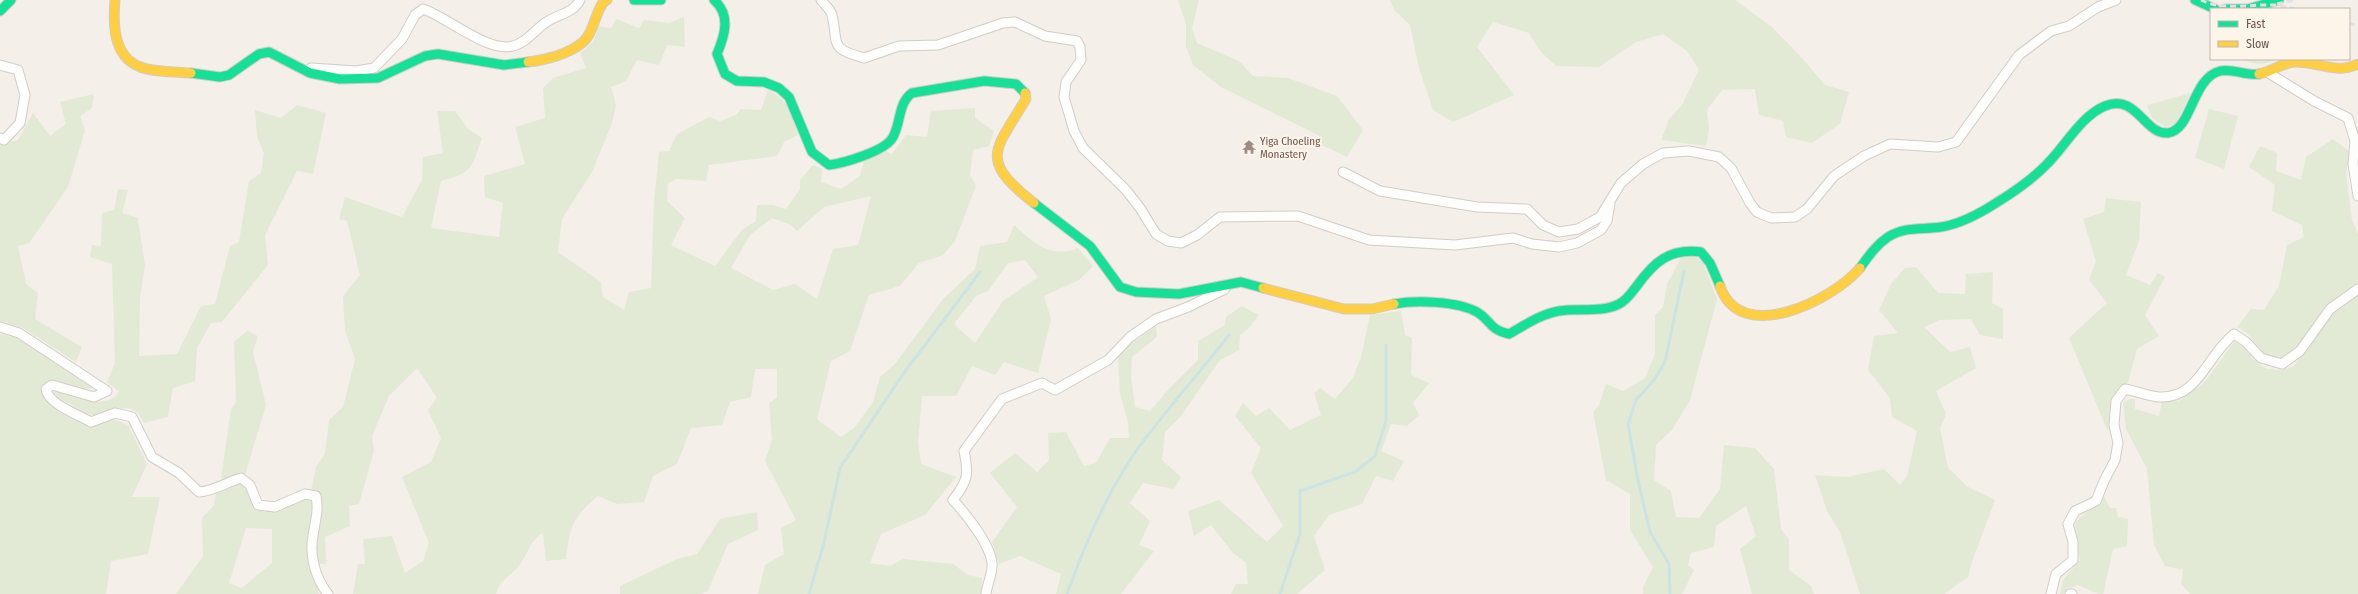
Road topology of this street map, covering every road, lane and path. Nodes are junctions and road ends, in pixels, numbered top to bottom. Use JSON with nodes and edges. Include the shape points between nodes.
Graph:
{"nodes":[{"id":1,"x":11,"y":0,"type":"edge"},
{"id":2,"x":115,"y":0,"type":"edge"},
{"id":3,"x":580,"y":0,"type":"edge"},
{"id":4,"x":607,"y":0,"type":"edge"},
{"id":5,"x":634,"y":0,"type":"edge"},
{"id":6,"x":661,"y":0,"type":"edge"},
{"id":7,"x":714,"y":0,"type":"edge"},
{"id":8,"x":821,"y":0,"type":"edge"},
{"id":9,"x":2116,"y":0,"type":"edge"},
{"id":10,"x":2195,"y":0,"type":"edge"},
{"id":11,"x":2279,"y":0,"type":"edge"},
{"id":12,"x":2213,"y":8,"type":"edge"},
{"id":13,"x":2251,"y":8,"type":"edge"},
{"id":14,"x":0,"y":11,"type":"edge"},
{"id":15,"x":2358,"y":64,"type":"edge"},
{"id":16,"x":0,"y":65,"type":"edge"},
{"id":17,"x":300,"y":68,"type":"junction"},
{"id":18,"x":2267,"y":72,"type":"junction"},
{"id":19,"x":0,"y":138,"type":"edge"},
{"id":20,"x":1343,"y":172,"type":"dead end"},
{"id":21,"x":2358,"y":196,"type":"edge"},
{"id":22,"x":1610,"y":203,"type":"junction"},
{"id":23,"x":1241,"y":282,"type":"junction"},
{"id":24,"x":2358,"y":289,"type":"edge"},
{"id":25,"x":0,"y":327,"type":"edge"},
{"id":26,"x":328,"y":594,"type":"edge"},
{"id":27,"x":986,"y":594,"type":"edge"},
{"id":28,"x":2051,"y":594,"type":"edge"}],
"edges":[{"from":1,"to":14,"type":"main road"},
{"from":2,"to":17,"type":"main road","via":[[113,19],[116,42],[123,56],[138,67],[220,77],[229,75],[259,54],[270,52]]},
{"from":3,"to":17,"type":"street","via":[[576,8],[546,22],[512,47],[494,45],[423,9],[415,16],[402,39],[374,68],[356,71]]},
{"from":4,"to":17,"type":"main road","via":[[599,9],[593,30],[584,42],[542,60],[504,65],[438,54],[425,56],[378,78],[340,79],[310,73]]},
{"from":5,"to":6,"type":"main road"},
{"from":7,"to":23,"type":"main road","via":[[724,11],[724,36],[717,54],[725,74],[737,81],[764,82],[779,88],[789,97],[812,152],[829,165],[884,147],[893,138],[905,98],[912,93],[984,81],[1016,84],[1026,99],[997,147],[996,158],[999,168],[1029,199],[1090,246],[1120,286],[1136,292],[1179,294]]},
{"from":8,"to":22,"type":"street","via":[[832,14],[834,40],[838,47],[864,58],[899,46],[938,45],[1003,23],[1015,22],[1046,36],[1077,41],[1081,60],[1066,82],[1064,97],[1074,131],[1083,148],[1126,190],[1156,234],[1168,242],[1181,243],[1197,235],[1220,217],[1298,216],[1369,240],[1455,244],[1513,238],[1532,244],[1559,246],[1577,243],[1601,230],[1608,221]]},
{"from":9,"to":22,"type":"street","via":[[2098,7],[2069,26],[2051,31],[2020,55],[1956,142],[1938,147],[1890,144],[1864,156],[1834,176],[1807,209],[1795,217],[1771,218],[1758,212],[1750,203],[1731,168],[1719,157],[1689,151],[1663,153],[1643,164],[1621,183]]},
{"from":10,"to":12,"type":"main road"},
{"from":11,"to":13,"type":"main road"},
{"from":15,"to":18,"type":"main road","via":[[2348,69],[2336,70],[2292,62]]},
{"from":16,"to":19,"type":"street","via":[[18,70],[25,95],[20,123],[4,140]]},
{"from":18,"to":21,"type":"street","via":[[2314,101],[2348,118],[2355,141],[2353,164]]},
{"from":18,"to":23,"type":"main road","via":[[2258,75],[2230,70],[2218,71],[2207,78],[2194,96],[2181,126],[2167,133],[2161,131],[2138,110],[2119,103],[2106,105],[2090,116],[2043,169],[1997,202],[1953,225],[1939,228],[1904,228],[1892,234],[1837,290],[1810,303],[1777,314],[1752,316],[1734,309],[1724,299],[1712,265],[1701,252],[1684,249],[1665,256],[1618,305],[1559,311],[1544,315],[1509,334],[1497,331],[1477,312],[1452,304],[1405,302],[1372,309],[1344,309]]},
{"from":20,"to":22,"type":"street","via":[[1380,191],[1477,207],[1527,209],[1543,225],[1559,232],[1578,229],[1600,217]]},
{"from":23,"to":27,"type":"street","via":[[1156,319],[1130,336],[1108,360],[1055,390],[1042,383],[1002,399],[964,451],[968,469],[965,485],[954,500],[988,546],[992,564]]},
{"from":24,"to":28,"type":"street","via":[[2330,309],[2300,351],[2282,364],[2261,358],[2234,334],[2221,345],[2198,379],[2184,393],[2159,397],[2125,389],[2116,401],[2114,425],[2118,443],[2115,460],[2096,501],[2075,511],[2068,524],[2073,542],[2073,560],[2056,574]]},
{"from":25,"to":26,"type":"street","via":[[19,332],[107,391],[94,397],[52,385],[46,389],[47,396],[53,402],[91,422],[115,413],[132,417],[152,457],[179,473],[199,492],[210,492],[227,482],[241,478],[250,485],[258,504],[275,506],[306,494],[316,496],[319,510],[312,537],[312,560],[322,587]]}]}
